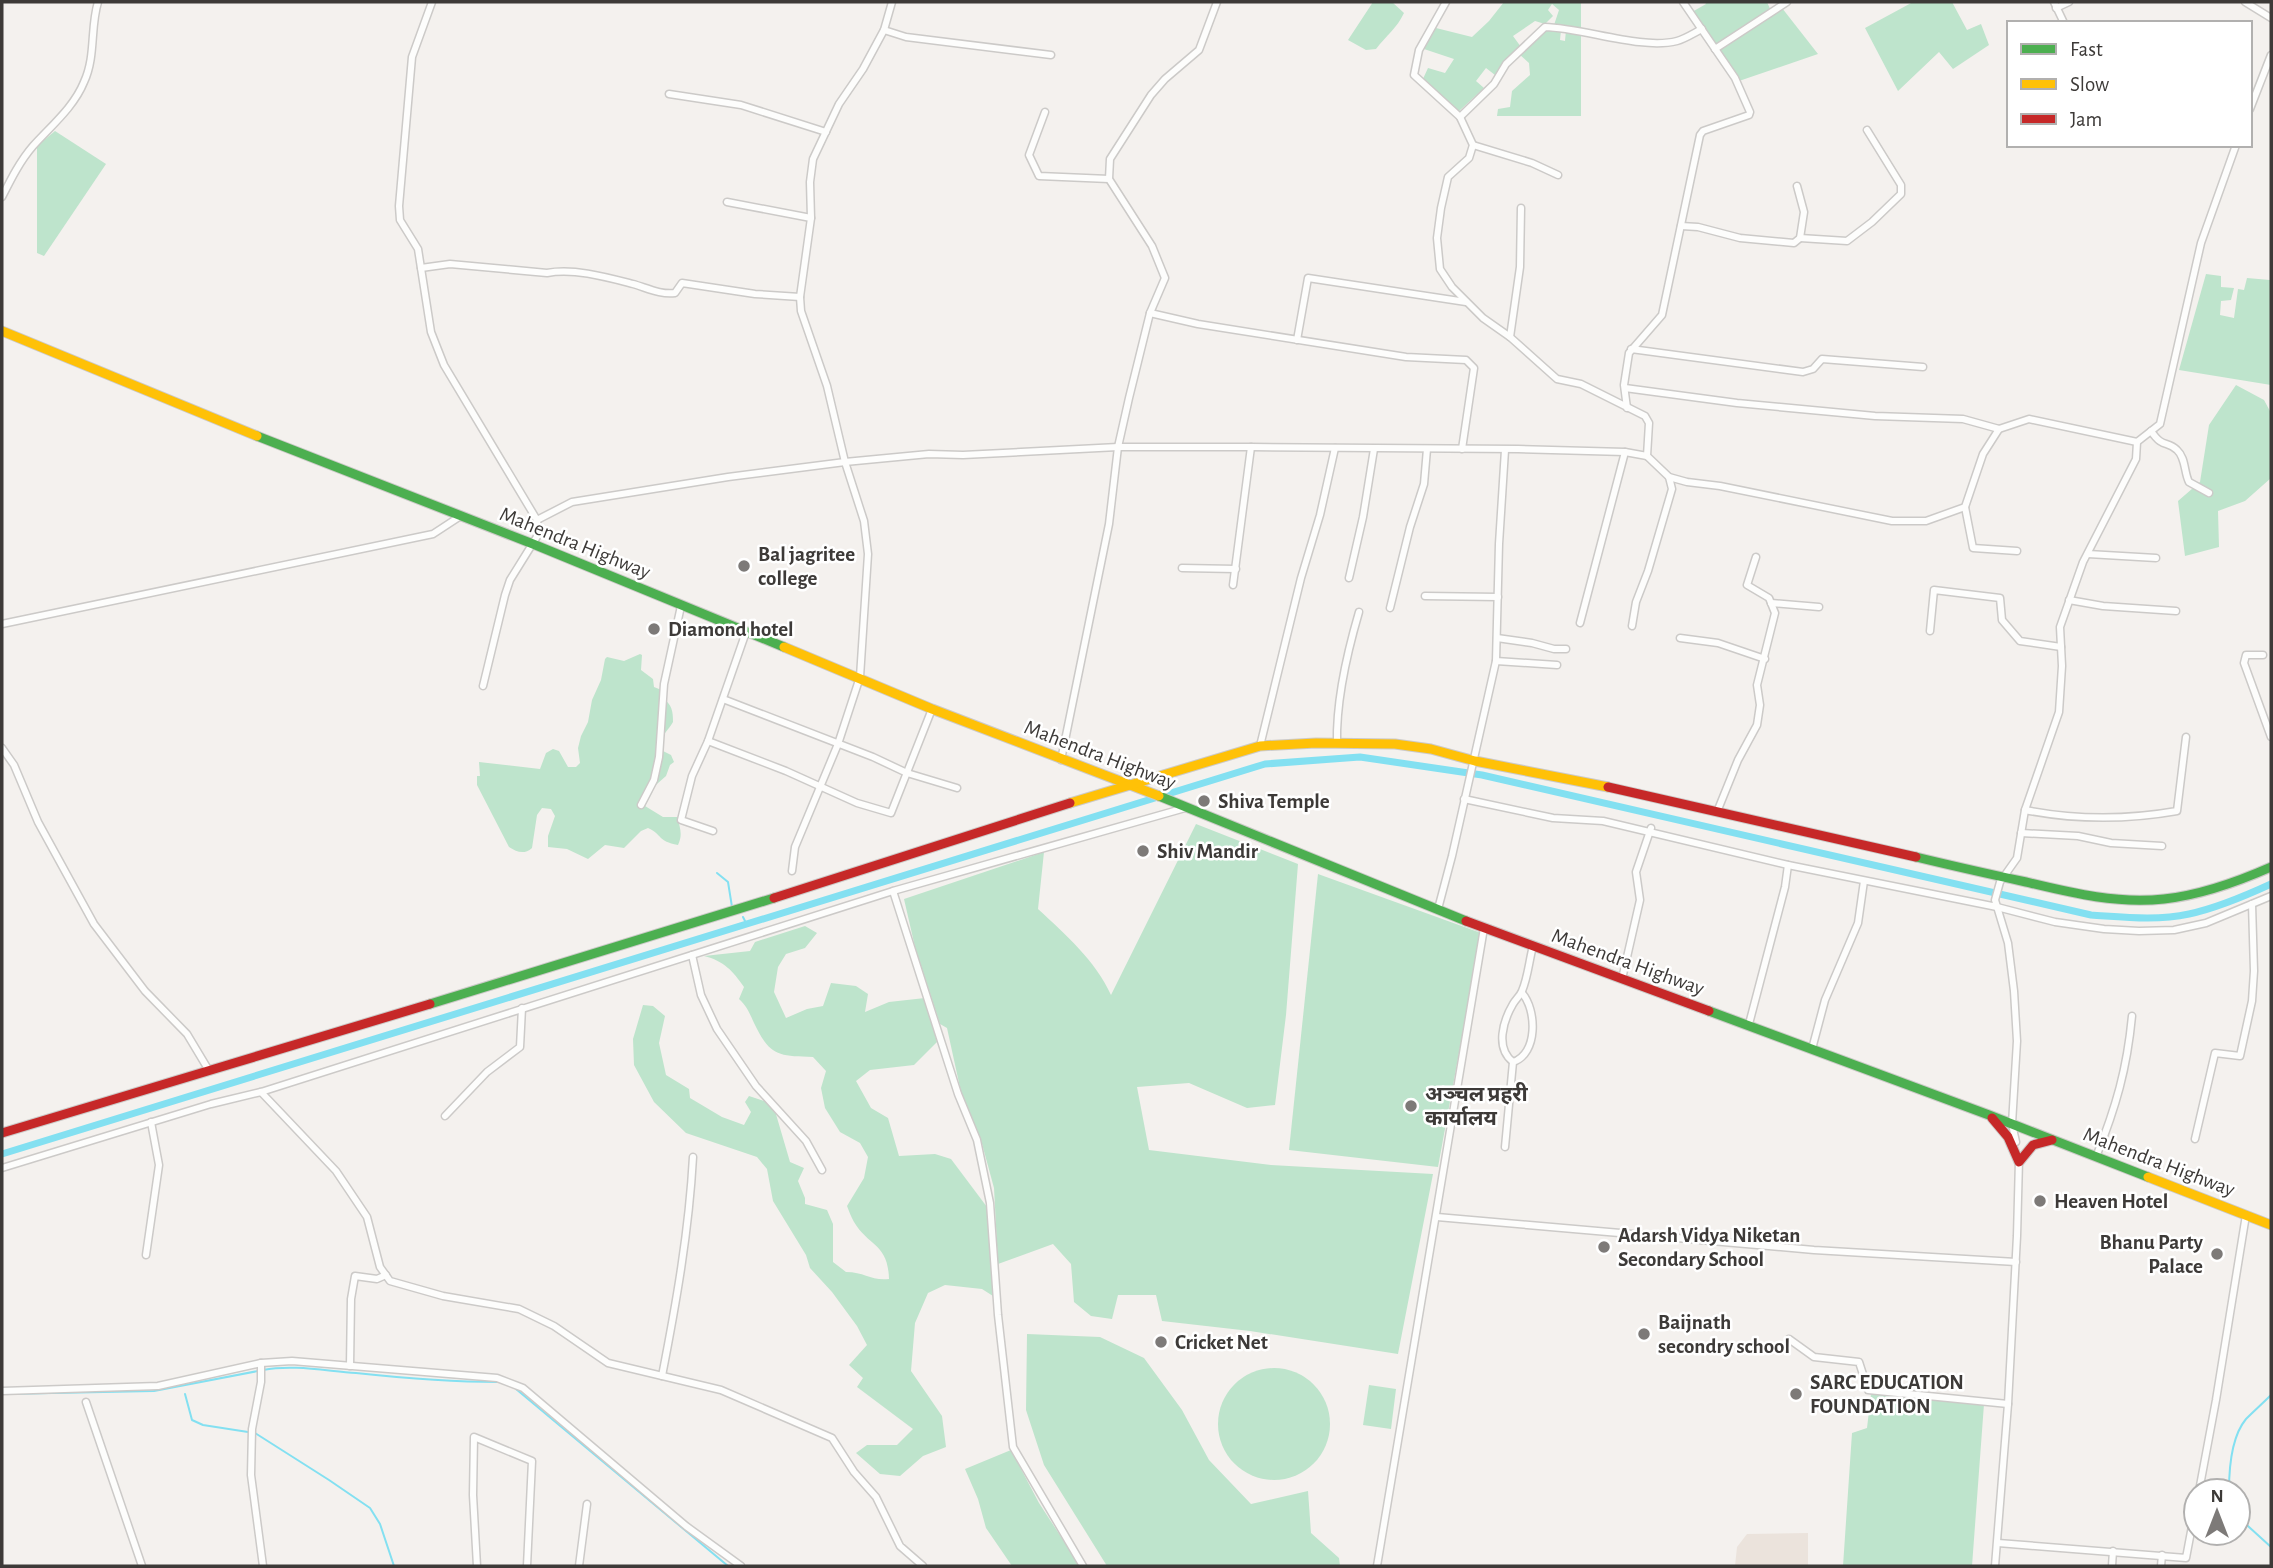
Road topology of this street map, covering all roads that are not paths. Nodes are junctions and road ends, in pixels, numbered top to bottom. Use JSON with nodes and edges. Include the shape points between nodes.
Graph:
{"nodes":[{"id":1,"x":98,"y":2,"type":"edge"},
{"id":2,"x":432,"y":2,"type":"edge"},
{"id":3,"x":892,"y":2,"type":"edge"},
{"id":4,"x":1217,"y":2,"type":"edge"},
{"id":5,"x":1446,"y":2,"type":"edge"},
{"id":6,"x":1683,"y":2,"type":"edge"},
{"id":7,"x":1787,"y":2,"type":"edge"},
{"id":8,"x":2069,"y":2,"type":"edge"},
{"id":9,"x":2245,"y":2,"type":"edge"},
{"id":10,"x":2055,"y":5,"type":"edge"},
{"id":11,"x":2271,"y":18,"type":"edge"},
{"id":12,"x":2063,"y":21,"type":"edge"},
{"id":13,"x":1702,"y":29,"type":"junction"},
{"id":14,"x":884,"y":30,"type":"junction"},
{"id":15,"x":1715,"y":48,"type":"junction"},
{"id":16,"x":1051,"y":55,"type":"dead end"},
{"id":17,"x":2271,"y":55,"type":"edge"},
{"id":18,"x":668,"y":94,"type":"dead end"},
{"id":19,"x":2252,"y":103,"type":"edge"},
{"id":20,"x":1045,"y":111,"type":"dead end"},
{"id":21,"x":1460,"y":117,"type":"junction"},
{"id":22,"x":1867,"y":130,"type":"dead end"},
{"id":23,"x":826,"y":132,"type":"junction"},
{"id":24,"x":1474,"y":145,"type":"junction"},
{"id":25,"x":2235,"y":147,"type":"edge"},
{"id":26,"x":1558,"y":175,"type":"dead end"},
{"id":27,"x":1109,"y":179,"type":"junction"},
{"id":28,"x":1797,"y":186,"type":"dead end"},
{"id":29,"x":2,"y":197,"type":"edge"},
{"id":30,"x":727,"y":202,"type":"dead end"},
{"id":31,"x":1521,"y":208,"type":"dead end"},
{"id":32,"x":811,"y":218,"type":"junction"},
{"id":33,"x":1681,"y":226,"type":"junction"},
{"id":34,"x":1800,"y":238,"type":"junction"},
{"id":35,"x":421,"y":268,"type":"junction"},
{"id":36,"x":800,"y":297,"type":"junction"},
{"id":37,"x":1468,"y":302,"type":"junction"},
{"id":38,"x":1150,"y":313,"type":"junction"},
{"id":39,"x":2,"y":331,"type":"edge"},
{"id":40,"x":1510,"y":337,"type":"junction"},
{"id":41,"x":1297,"y":340,"type":"junction"},
{"id":42,"x":1631,"y":349,"type":"junction"},
{"id":43,"x":1923,"y":368,"type":"dead end"},
{"id":44,"x":1625,"y":388,"type":"junction"},
{"id":45,"x":1627,"y":408,"type":"junction"},
{"id":46,"x":1999,"y":429,"type":"junction"},
{"id":47,"x":2151,"y":431,"type":"junction"},
{"id":48,"x":2137,"y":442,"type":"junction"},
{"id":49,"x":1118,"y":447,"type":"junction"},
{"id":50,"x":1251,"y":447,"type":"junction"},
{"id":51,"x":1335,"y":448,"type":"junction"},
{"id":52,"x":1374,"y":449,"type":"junction"},
{"id":53,"x":1427,"y":449,"type":"junction"},
{"id":54,"x":1462,"y":449,"type":"junction"},
{"id":55,"x":1505,"y":450,"type":"junction"},
{"id":56,"x":1625,"y":452,"type":"junction"},
{"id":57,"x":1647,"y":456,"type":"junction"},
{"id":58,"x":845,"y":462,"type":"junction"},
{"id":59,"x":1669,"y":477,"type":"junction"},
{"id":60,"x":2209,"y":494,"type":"dead end"},
{"id":61,"x":1965,"y":507,"type":"junction"},
{"id":62,"x":460,"y":516,"type":"junction"},
{"id":63,"x":537,"y":520,"type":"junction"},
{"id":64,"x":533,"y":544,"type":"junction"},
{"id":65,"x":2017,"y":551,"type":"dead end"},
{"id":66,"x":2088,"y":554,"type":"junction"},
{"id":67,"x":1756,"y":557,"type":"dead end"},
{"id":68,"x":2156,"y":558,"type":"dead end"},
{"id":69,"x":1182,"y":568,"type":"dead end"},
{"id":70,"x":1236,"y":569,"type":"junction"},
{"id":71,"x":1349,"y":578,"type":"dead end"},
{"id":72,"x":1233,"y":585,"type":"dead end"},
{"id":73,"x":1424,"y":596,"type":"dead end"},
{"id":74,"x":1498,"y":597,"type":"junction"},
{"id":75,"x":2069,"y":600,"type":"junction"},
{"id":76,"x":1771,"y":603,"type":"junction"},
{"id":77,"x":681,"y":606,"type":"junction"},
{"id":78,"x":1819,"y":607,"type":"dead end"},
{"id":79,"x":1390,"y":608,"type":"dead end"},
{"id":80,"x":2176,"y":611,"type":"dead end"},
{"id":81,"x":1360,"y":612,"type":"dead end"},
{"id":82,"x":1580,"y":623,"type":"dead end"},
{"id":83,"x":2,"y":624,"type":"edge"},
{"id":84,"x":1632,"y":626,"type":"dead end"},
{"id":85,"x":1930,"y":631,"type":"dead end"},
{"id":86,"x":746,"y":632,"type":"junction"},
{"id":87,"x":1497,"y":638,"type":"junction"},
{"id":88,"x":1680,"y":638,"type":"dead end"},
{"id":89,"x":2061,"y":647,"type":"junction"},
{"id":90,"x":1566,"y":649,"type":"dead end"},
{"id":91,"x":2263,"y":655,"type":"dead end"},
{"id":92,"x":1765,"y":659,"type":"junction"},
{"id":93,"x":1496,"y":661,"type":"junction"},
{"id":94,"x":1557,"y":665,"type":"dead end"},
{"id":95,"x":860,"y":677,"type":"junction"},
{"id":96,"x":482,"y":686,"type":"dead end"},
{"id":97,"x":723,"y":699,"type":"junction"},
{"id":98,"x":932,"y":709,"type":"junction"},
{"id":99,"x":2186,"y":737,"type":"dead end"},
{"id":100,"x":2271,"y":737,"type":"edge"},
{"id":101,"x":708,"y":741,"type":"junction"},
{"id":102,"x":1337,"y":743,"type":"junction"},
{"id":103,"x":838,"y":744,"type":"junction"},
{"id":104,"x":1260,"y":746,"type":"junction"},
{"id":105,"x":2,"y":748,"type":"edge"},
{"id":106,"x":1061,"y":760,"type":"junction"},
{"id":107,"x":1474,"y":764,"type":"junction"},
{"id":108,"x":907,"y":773,"type":"junction"},
{"id":109,"x":1130,"y":783,"type":"junction"},
{"id":110,"x":821,"y":786,"type":"junction"},
{"id":111,"x":957,"y":788,"type":"dead end"},
{"id":112,"x":1464,"y":799,"type":"junction"},
{"id":113,"x":641,"y":805,"type":"dead end"},
{"id":114,"x":1184,"y":806,"type":"junction"},
{"id":115,"x":2025,"y":810,"type":"junction"},
{"id":116,"x":1717,"y":811,"type":"junction"},
{"id":117,"x":1650,"y":830,"type":"junction"},
{"id":118,"x":713,"y":831,"type":"dead end"},
{"id":119,"x":2021,"y":833,"type":"junction"},
{"id":120,"x":2162,"y":846,"type":"dead end"},
{"id":121,"x":1788,"y":865,"type":"junction"},
{"id":122,"x":2271,"y":867,"type":"edge"},
{"id":123,"x":792,"y":871,"type":"dead end"},
{"id":124,"x":2005,"y":877,"type":"junction"},
{"id":125,"x":1864,"y":881,"type":"junction"},
{"id":126,"x":893,"y":891,"type":"junction"},
{"id":127,"x":2271,"y":896,"type":"edge"},
{"id":128,"x":1996,"y":904,"type":"junction"},
{"id":129,"x":2252,"y":904,"type":"junction"},
{"id":130,"x":1438,"y":909,"type":"junction"},
{"id":131,"x":1485,"y":928,"type":"junction"},
{"id":132,"x":1533,"y":946,"type":"junction"},
{"id":133,"x":692,"y":955,"type":"junction"},
{"id":134,"x":1622,"y":979,"type":"junction"},
{"id":135,"x":1522,"y":993,"type":"junction"},
{"id":136,"x":522,"y":1008,"type":"junction"},
{"id":137,"x":2132,"y":1016,"type":"dead end"},
{"id":138,"x":1749,"y":1024,"type":"junction"},
{"id":139,"x":1811,"y":1050,"type":"junction"},
{"id":140,"x":1513,"y":1062,"type":"junction"},
{"id":141,"x":208,"y":1069,"type":"junction"},
{"id":142,"x":261,"y":1092,"type":"junction"},
{"id":143,"x":1989,"y":1115,"type":"junction"},
{"id":144,"x":445,"y":1116,"type":"dead end"},
{"id":145,"x":151,"y":1122,"type":"junction"},
{"id":146,"x":2012,"y":1124,"type":"junction"},
{"id":147,"x":2,"y":1133,"type":"edge"},
{"id":148,"x":2195,"y":1139,"type":"dead end"},
{"id":149,"x":2056,"y":1140,"type":"junction"},
{"id":150,"x":1505,"y":1147,"type":"dead end"},
{"id":151,"x":693,"y":1157,"type":"dead end"},
{"id":152,"x":2096,"y":1157,"type":"junction"},
{"id":153,"x":2019,"y":1162,"type":"junction"},
{"id":154,"x":2,"y":1168,"type":"edge"},
{"id":155,"x":822,"y":1170,"type":"dead end"},
{"id":156,"x":2245,"y":1215,"type":"junction"},
{"id":157,"x":1437,"y":1217,"type":"junction"},
{"id":158,"x":2271,"y":1225,"type":"edge"},
{"id":159,"x":146,"y":1255,"type":"dead end"},
{"id":160,"x":2016,"y":1262,"type":"junction"},
{"id":161,"x":386,"y":1275,"type":"junction"},
{"id":162,"x":1789,"y":1339,"type":"dead end"},
{"id":163,"x":261,"y":1363,"type":"junction"},
{"id":164,"x":350,"y":1366,"type":"junction"},
{"id":165,"x":662,"y":1376,"type":"junction"},
{"id":166,"x":2,"y":1391,"type":"edge"},
{"id":167,"x":86,"y":1402,"type":"dead end"},
{"id":168,"x":2008,"y":1404,"type":"junction"},
{"id":169,"x":2202,"y":1477,"type":"edge"},
{"id":170,"x":587,"y":1504,"type":"dead end"},
{"id":171,"x":1998,"y":1543,"type":"junction"},
{"id":172,"x":2188,"y":1547,"type":"edge"},
{"id":173,"x":2113,"y":1550,"type":"junction"},
{"id":174,"x":2162,"y":1556,"type":"junction"},
{"id":175,"x":2186,"y":1558,"type":"junction"},
{"id":176,"x":142,"y":1566,"type":"edge"},
{"id":177,"x":263,"y":1566,"type":"edge"},
{"id":178,"x":477,"y":1566,"type":"edge"},
{"id":179,"x":527,"y":1566,"type":"edge"},
{"id":180,"x":579,"y":1566,"type":"edge"},
{"id":181,"x":741,"y":1566,"type":"edge"},
{"id":182,"x":923,"y":1566,"type":"edge"},
{"id":183,"x":1083,"y":1566,"type":"edge"},
{"id":184,"x":1377,"y":1566,"type":"edge"},
{"id":185,"x":1996,"y":1566,"type":"edge"},
{"id":186,"x":2112,"y":1566,"type":"edge"},
{"id":187,"x":2161,"y":1566,"type":"edge"},
{"id":188,"x":2186,"y":1566,"type":"edge"}],
"edges":[{"from":1,"to":29,"type":"street","via":[[91,65],[83,85],[31,148]]},
{"from":2,"to":35,"type":"street","via":[[412,57],[399,206],[400,220],[418,249]]},
{"from":3,"to":14,"type":"street"},
{"from":4,"to":27,"type":"street","via":[[1199,50],[1151,95],[1110,159]]},
{"from":5,"to":21,"type":"street","via":[[1419,50],[1414,75]]},
{"from":6,"to":13,"type":"street"},
{"from":7,"to":15,"type":"street"},
{"from":8,"to":10,"type":"street"},
{"from":9,"to":11,"type":"street"},
{"from":10,"to":12,"type":"street"},
{"from":13,"to":15,"type":"street"},
{"from":13,"to":21,"type":"street","via":[[1665,43],[1545,27]]},
{"from":14,"to":16,"type":"street","via":[[906,37]]},
{"from":14,"to":23,"type":"street"},
{"from":15,"to":33,"type":"street","via":[[1750,112],[1700,135]]},
{"from":17,"to":19,"type":"street"},
{"from":18,"to":23,"type":"street","via":[[741,106]]},
{"from":20,"to":27,"type":"street","via":[[1029,155],[1039,176]]},
{"from":21,"to":24,"type":"street"},
{"from":22,"to":34,"type":"street","via":[[1901,185],[1901,194],[1847,241]]},
{"from":23,"to":32,"type":"street","via":[[813,159]]},
{"from":24,"to":26,"type":"street"},
{"from":24,"to":37,"type":"street","via":[[1469,158],[1448,177],[1437,238],[1440,269]]},
{"from":25,"to":47,"type":"street","via":[[2201,243],[2160,424]]},
{"from":27,"to":38,"type":"street","via":[[1152,246],[1165,278]]},
{"from":28,"to":34,"type":"street","via":[[1804,212]]},
{"from":30,"to":32,"type":"street"},
{"from":31,"to":40,"type":"street","via":[[1520,267]]},
{"from":32,"to":36,"type":"street"},
{"from":33,"to":34,"type":"street","via":[[1740,238],[1794,243]]},
{"from":33,"to":42,"type":"street","via":[[1662,315]]},
{"from":35,"to":36,"type":"street","via":[[450,264],[563,270],[667,295],[676,293],[682,283]]},
{"from":35,"to":63,"type":"street","via":[[431,332],[444,365]]},
{"from":36,"to":58,"type":"street"},
{"from":37,"to":40,"type":"street"},
{"from":37,"to":41,"type":"street","via":[[1308,278]]},
{"from":38,"to":41,"type":"street"},
{"from":38,"to":49,"type":"street"},
{"from":39,"to":62,"type":"main road","name":"Mahendra Highway"},
{"from":40,"to":45,"type":"street","via":[[1557,379],[1581,384]]},
{"from":41,"to":54,"type":"street","via":[[1406,357],[1466,360],[1474,368]]},
{"from":42,"to":43,"type":"street","via":[[1803,372],[1822,359]]},
{"from":42,"to":44,"type":"street"},
{"from":44,"to":45,"type":"street"},
{"from":44,"to":46,"type":"street","via":[[1875,416],[1963,419]]},
{"from":45,"to":57,"type":"street","via":[[1648,419]]},
{"from":46,"to":48,"type":"street","via":[[2029,419]]},
{"from":46,"to":61,"type":"street","via":[[1983,453]]},
{"from":47,"to":48,"type":"street"},
{"from":47,"to":60,"type":"street","via":[[2159,443],[2177,449],[2189,482]]},
{"from":48,"to":66,"type":"street","via":[[2136,459]]},
{"from":49,"to":50,"type":"street"},
{"from":49,"to":58,"type":"street"},
{"from":49,"to":106,"type":"street","via":[[1110,524]]},
{"from":50,"to":51,"type":"street"},
{"from":50,"to":70,"type":"street"},
{"from":51,"to":52,"type":"street"},
{"from":51,"to":104,"type":"street"},
{"from":52,"to":53,"type":"street"},
{"from":52,"to":71,"type":"street"},
{"from":53,"to":54,"type":"street"},
{"from":53,"to":79,"type":"street","via":[[1424,484]]},
{"from":54,"to":55,"type":"street"},
{"from":55,"to":56,"type":"street"},
{"from":55,"to":74,"type":"street"},
{"from":56,"to":57,"type":"street"},
{"from":56,"to":82,"type":"street"},
{"from":57,"to":59,"type":"street"},
{"from":58,"to":63,"type":"street","via":[[572,502]]},
{"from":58,"to":95,"type":"street","via":[[864,521],[868,554]]},
{"from":59,"to":61,"type":"street","via":[[1892,521],[1926,521]]},
{"from":59,"to":84,"type":"street","via":[[1672,489]]},
{"from":61,"to":65,"type":"street","via":[[1973,548]]},
{"from":62,"to":64,"type":"main road","name":"Mahendra Highway"},
{"from":62,"to":83,"type":"street","via":[[433,534]]},
{"from":63,"to":64,"type":"street"},
{"from":64,"to":77,"type":"main road","name":"Mahendra Highway"},
{"from":64,"to":96,"type":"street","via":[[510,580]]},
{"from":66,"to":68,"type":"street"},
{"from":66,"to":75,"type":"street"},
{"from":67,"to":76,"type":"street","via":[[1747,585]]},
{"from":69,"to":70,"type":"street"},
{"from":70,"to":72,"type":"street"},
{"from":73,"to":74,"type":"street"},
{"from":74,"to":87,"type":"street"},
{"from":75,"to":80,"type":"street"},
{"from":75,"to":89,"type":"street","via":[[2060,627]]},
{"from":76,"to":78,"type":"street"},
{"from":76,"to":92,"type":"street","via":[[1774,613]]},
{"from":77,"to":86,"type":"main road","name":"Mahendra Highway"},
{"from":77,"to":113,"type":"street","via":[[664,684],[659,757]]},
{"from":81,"to":102,"type":"street","via":[[1351,639]]},
{"from":85,"to":89,"type":"street","via":[[1934,590],[1973,594],[2000,598],[2002,620],[2020,641]]},
{"from":86,"to":95,"type":"main road","name":"Mahendra Highway"},
{"from":86,"to":97,"type":"street"},
{"from":87,"to":90,"type":"street"},
{"from":87,"to":93,"type":"street"},
{"from":88,"to":92,"type":"street","via":[[1718,643]]},
{"from":89,"to":115,"type":"street","via":[[2059,712]]},
{"from":91,"to":100,"type":"street","via":[[2246,655],[2244,663]]},
{"from":92,"to":116,"type":"street","via":[[1757,685],[1757,725]]},
{"from":93,"to":94,"type":"street"},
{"from":93,"to":107,"type":"street"},
{"from":95,"to":98,"type":"main road","name":"Mahendra Highway"},
{"from":95,"to":103,"type":"street"},
{"from":97,"to":101,"type":"street"},
{"from":97,"to":103,"type":"street"},
{"from":98,"to":106,"type":"main road","name":"Mahendra Highway"},
{"from":98,"to":108,"type":"street"},
{"from":99,"to":115,"type":"street","via":[[2177,811],[2108,819]]},
{"from":101,"to":110,"type":"street"},
{"from":101,"to":118,"type":"street","via":[[692,776],[681,820]]},
{"from":102,"to":104,"type":"main road"},
{"from":102,"to":107,"type":"main road","via":[[1431,749]]},
{"from":103,"to":108,"type":"street"},
{"from":103,"to":110,"type":"street"},
{"from":104,"to":109,"type":"main road"},
{"from":105,"to":141,"type":"street","via":[[94,924],[145,991],[187,1034]]},
{"from":106,"to":109,"type":"main road","name":"Mahendra Highway"},
{"from":107,"to":112,"type":"street"},
{"from":107,"to":116,"type":"main road","via":[[1567,778]]},
{"from":108,"to":110,"type":"street","via":[[891,813]]},
{"from":108,"to":111,"type":"street"},
{"from":109,"to":114,"type":"main road","name":"Mahendra Highway"},
{"from":109,"to":141,"type":"main road","via":[[753,905]]},
{"from":110,"to":123,"type":"street","via":[[795,847]]},
{"from":112,"to":117,"type":"street","via":[[1553,818]]},
{"from":112,"to":130,"type":"street"},
{"from":114,"to":126,"type":"street"},
{"from":114,"to":130,"type":"main road","name":"Mahendra Highway"},
{"from":115,"to":119,"type":"street"},
{"from":116,"to":124,"type":"main road"},
{"from":117,"to":121,"type":"street"},
{"from":117,"to":134,"type":"street","via":[[1636,872],[1640,900]]},
{"from":119,"to":120,"type":"street"},
{"from":119,"to":124,"type":"street","via":[[2017,858]]},
{"from":121,"to":125,"type":"street"},
{"from":121,"to":138,"type":"street"},
{"from":122,"to":124,"type":"main road","via":[[2181,897],[2146,900],[2091,897]]},
{"from":124,"to":128,"type":"street"},
{"from":125,"to":128,"type":"street"},
{"from":125,"to":139,"type":"street","via":[[1858,923],[1825,1000]]},
{"from":126,"to":133,"type":"street"},
{"from":126,"to":183,"type":"street","via":[[977,1140],[990,1203],[1013,1447]]},
{"from":127,"to":129,"type":"street"},
{"from":128,"to":129,"type":"street","via":[[2055,922],[2139,931],[2206,923]]},
{"from":128,"to":146,"type":"street","via":[[2008,943],[2014,990],[2017,1041]]},
{"from":129,"to":148,"type":"street","via":[[2255,971],[2240,1056],[2215,1052]]},
{"from":130,"to":131,"type":"main road","name":"Mahendra Highway"},
{"from":131,"to":132,"type":"main road","name":"Mahendra Highway"},
{"from":131,"to":157,"type":"street"},
{"from":132,"to":134,"type":"main road","name":"Mahendra Highway"},
{"from":132,"to":135,"type":"street"},
{"from":133,"to":136,"type":"street"},
{"from":133,"to":155,"type":"street","via":[[701,995],[716,1029],[756,1086],[806,1141]]},
{"from":134,"to":138,"type":"main road","name":"Mahendra Highway"},
{"from":135,"to":140,"type":"street","via":[[1504,1021],[1502,1037]]},
{"from":135,"to":140,"type":"street","via":[[1528,1000],[1533,1027],[1522,1057]]},
{"from":136,"to":142,"type":"street"},
{"from":136,"to":144,"type":"street","via":[[520,1046],[487,1072]]},
{"from":137,"to":152,"type":"street","via":[[2116,1106]]},
{"from":138,"to":139,"type":"main road","name":"Mahendra Highway"},
{"from":139,"to":143,"type":"main road","name":"Mahendra Highway"},
{"from":140,"to":150,"type":"street"},
{"from":141,"to":147,"type":"main road"},
{"from":142,"to":145,"type":"street"},
{"from":142,"to":161,"type":"street","via":[[335,1171],[367,1217]]},
{"from":143,"to":146,"type":"main road","name":"Mahendra Highway"},
{"from":143,"to":153,"type":"main road","via":[[2008,1137]]},
{"from":145,"to":154,"type":"street"},
{"from":145,"to":159,"type":"street","via":[[159,1166]]},
{"from":146,"to":149,"type":"main road","name":"Mahendra Highway"},
{"from":146,"to":153,"type":"street"},
{"from":149,"to":152,"type":"main road","name":"Mahendra Highway"},
{"from":149,"to":153,"type":"main road","via":[[2033,1145]]},
{"from":151,"to":165,"type":"street","via":[[678,1296]]},
{"from":152,"to":156,"type":"main road","name":"Mahendra Highway"},
{"from":153,"to":160,"type":"street"},
{"from":156,"to":158,"type":"main road","name":"Mahendra Highway"},
{"from":156,"to":169,"type":"street"},
{"from":157,"to":160,"type":"street","via":[[1814,1250]]},
{"from":157,"to":184,"type":"street"},
{"from":160,"to":168,"type":"street"},
{"from":161,"to":164,"type":"street","via":[[377,1279],[355,1276]]},
{"from":161,"to":165,"type":"street","via":[[390,1281],[443,1296],[519,1309],[554,1326],[608,1363]]},
{"from":162,"to":168,"type":"street","via":[[1814,1357],[1859,1362],[1868,1390]]},
{"from":163,"to":164,"type":"street"},
{"from":163,"to":166,"type":"street","via":[[158,1387]]},
{"from":163,"to":177,"type":"street","via":[[251,1475]]},
{"from":164,"to":181,"type":"street","via":[[497,1378],[523,1388],[686,1526]]},
{"from":165,"to":182,"type":"street","via":[[721,1390],[832,1438],[876,1497],[900,1546]]},
{"from":167,"to":176,"type":"street"},
{"from":168,"to":171,"type":"street"},
{"from":170,"to":180,"type":"street"},
{"from":171,"to":173,"type":"street"},
{"from":171,"to":185,"type":"street"},
{"from":172,"to":175,"type":"street"},
{"from":173,"to":174,"type":"street"},
{"from":173,"to":186,"type":"street"},
{"from":174,"to":175,"type":"street"},
{"from":174,"to":187,"type":"street"},
{"from":175,"to":188,"type":"street"},
{"from":178,"to":179,"type":"street","via":[[474,1437],[532,1461]]}]}
